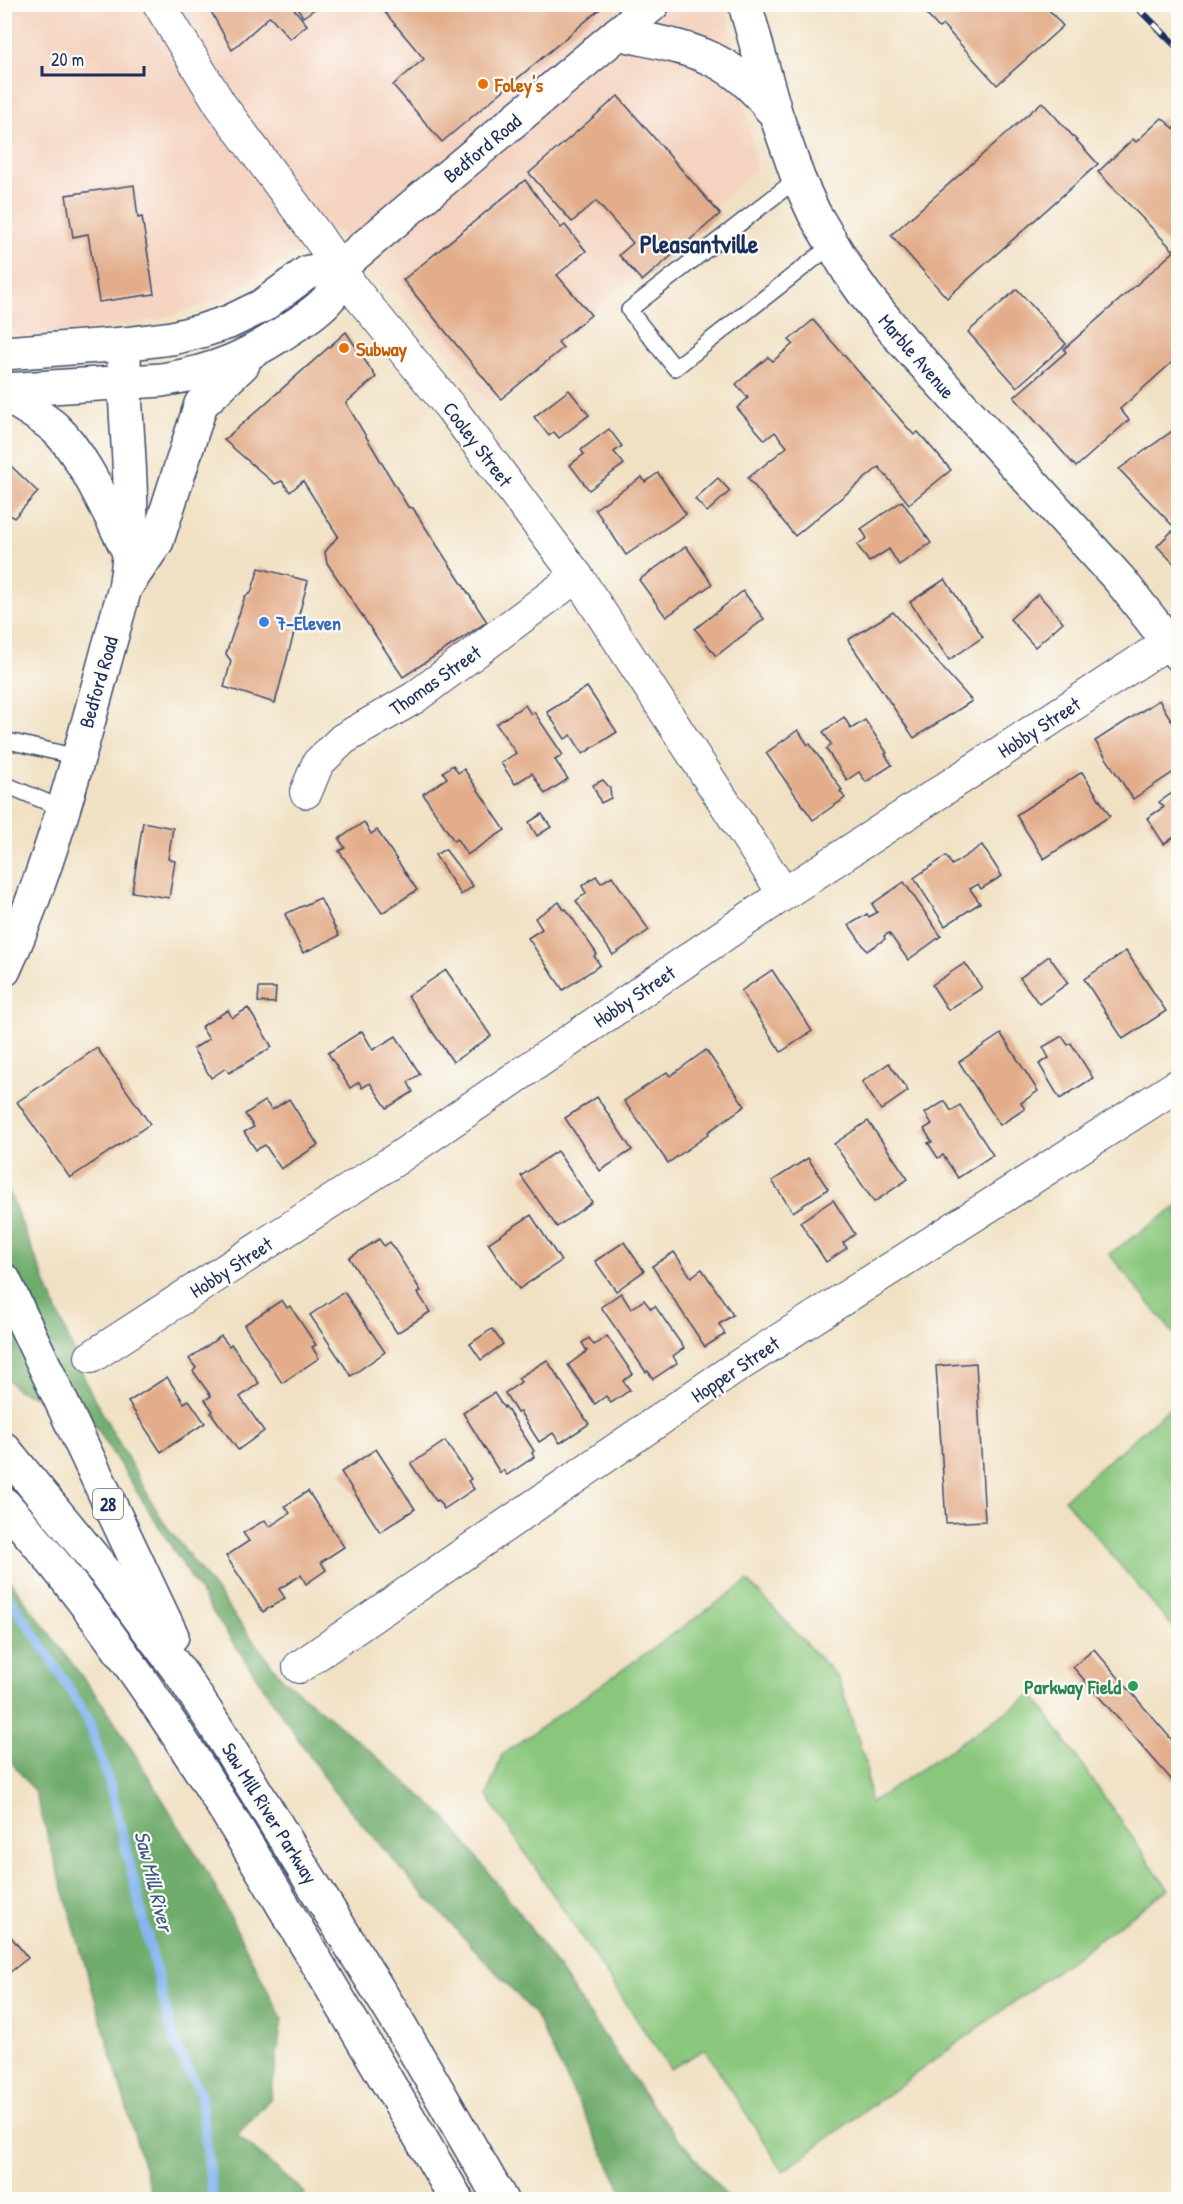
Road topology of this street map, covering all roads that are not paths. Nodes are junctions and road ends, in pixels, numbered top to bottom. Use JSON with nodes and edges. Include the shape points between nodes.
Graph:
{"nodes":[{"id":1,"x":159,"y":4,"type":"edge"},
{"id":2,"x":653,"y":4,"type":"edge"},
{"id":3,"x":745,"y":4,"type":"edge"},
{"id":4,"x":618,"y":33,"type":"junction"},
{"id":5,"x":776,"y":115,"type":"junction"},
{"id":6,"x":798,"y":178,"type":"junction"},
{"id":7,"x":832,"y":245,"type":"junction"},
{"id":8,"x":339,"y":268,"type":"junction"},
{"id":9,"x":124,"y":344,"type":"junction"},
{"id":10,"x":265,"y":346,"type":"junction"},
{"id":11,"x":4,"y":353,"type":"edge"},
{"id":12,"x":123,"y":384,"type":"junction"},
{"id":13,"x":4,"y":392,"type":"edge"},
{"id":14,"x":130,"y":555,"type":"junction"},
{"id":15,"x":577,"y":576,"type":"junction"},
{"id":16,"x":124,"y":588,"type":"junction"},
{"id":17,"x":1175,"y":644,"type":"edge"},
{"id":18,"x":4,"y":740,"type":"edge"},
{"id":19,"x":77,"y":757,"type":"junction"},
{"id":20,"x":4,"y":784,"type":"edge"},
{"id":21,"x":306,"y":792,"type":"dead end"},
{"id":22,"x":63,"y":808,"type":"junction"},
{"id":23,"x":784,"y":894,"type":"junction"},
{"id":24,"x":4,"y":970,"type":"edge"},
{"id":25,"x":1179,"y":1085,"type":"edge"},
{"id":26,"x":4,"y":1280,"type":"edge"},
{"id":27,"x":91,"y":1357,"type":"dead end"},
{"id":28,"x":4,"y":1449,"type":"edge"},
{"id":29,"x":4,"y":1504,"type":"edge"},
{"id":30,"x":299,"y":1667,"type":"dead end"},
{"id":31,"x":216,"y":1727,"type":"junction"},
{"id":32,"x":457,"y":2199,"type":"edge"},
{"id":33,"x":501,"y":2199,"type":"edge"}],
"edges":[{"from":1,"to":8,"type":"street","name":"Cooley Street","via":[[220,104]]},
{"from":2,"to":4,"type":"main road","name":"Bedford Road"},
{"from":3,"to":5,"type":"main road","name":"Marble Avenue"},
{"from":4,"to":5,"type":"main road","via":[[713,58],[747,81]]},
{"from":4,"to":8,"type":"main road","name":"Bedford Road"},
{"from":5,"to":6,"type":"main road","name":"Marble Avenue"},
{"from":6,"to":7,"type":"main road","name":"Marble Avenue"},
{"from":6,"to":7,"type":"lane","via":[[630,310],[675,368]]},
{"from":7,"to":17,"type":"main road","name":"Marble Avenue","via":[[895,333]]},
{"from":8,"to":9,"type":"main road","via":[[308,272],[262,306],[229,322],[172,338]]},
{"from":8,"to":10,"type":"main road","via":[[335,290],[312,314]]},
{"from":8,"to":15,"type":"street","name":"Cooley Street","via":[[451,408]]},
{"from":9,"to":11,"type":"main road"},
{"from":9,"to":12,"type":"main road","name":"Bedford Road"},
{"from":10,"to":12,"type":"main road","via":[[243,358],[187,376]]},
{"from":10,"to":16,"type":"main road","via":[[201,404],[156,541]]},
{"from":12,"to":13,"type":"main road"},
{"from":12,"to":14,"type":"main road","name":"Bedford Road","via":[[130,477]]},
{"from":13,"to":14,"type":"main road","via":[[46,421],[66,441]]},
{"from":14,"to":16,"type":"main road","name":"Bedford Road"},
{"from":15,"to":21,"type":"street","name":"Thomas Street","via":[[414,698],[343,739],[318,764]]},
{"from":15,"to":23,"type":"street","name":"Cooley Street"},
{"from":16,"to":19,"type":"main road","name":"Bedford Road"},
{"from":17,"to":23,"type":"street","name":"Hobby Street"},
{"from":18,"to":19,"type":"lane"},
{"from":19,"to":22,"type":"main road","name":"Bedford Road"},
{"from":20,"to":22,"type":"lane"},
{"from":22,"to":24,"type":"main road","name":"Bedford Road"},
{"from":23,"to":27,"type":"street","name":"Hobby Street","via":[[392,1162]]},
{"from":25,"to":30,"type":"street","name":"Hopper Street","via":[[732,1370]]},
{"from":26,"to":31,"type":"main road","number":"28"},
{"from":28,"to":31,"type":"main road","name":"Saw Mill River Parkway","via":[[106,1573]]},
{"from":29,"to":32,"type":"main road","name":"Saw Mill River Parkway","via":[[98,1622],[187,1749]]},
{"from":31,"to":33,"type":"main road","name":"Saw Mill River Parkway","via":[[398,2022]]}]}
